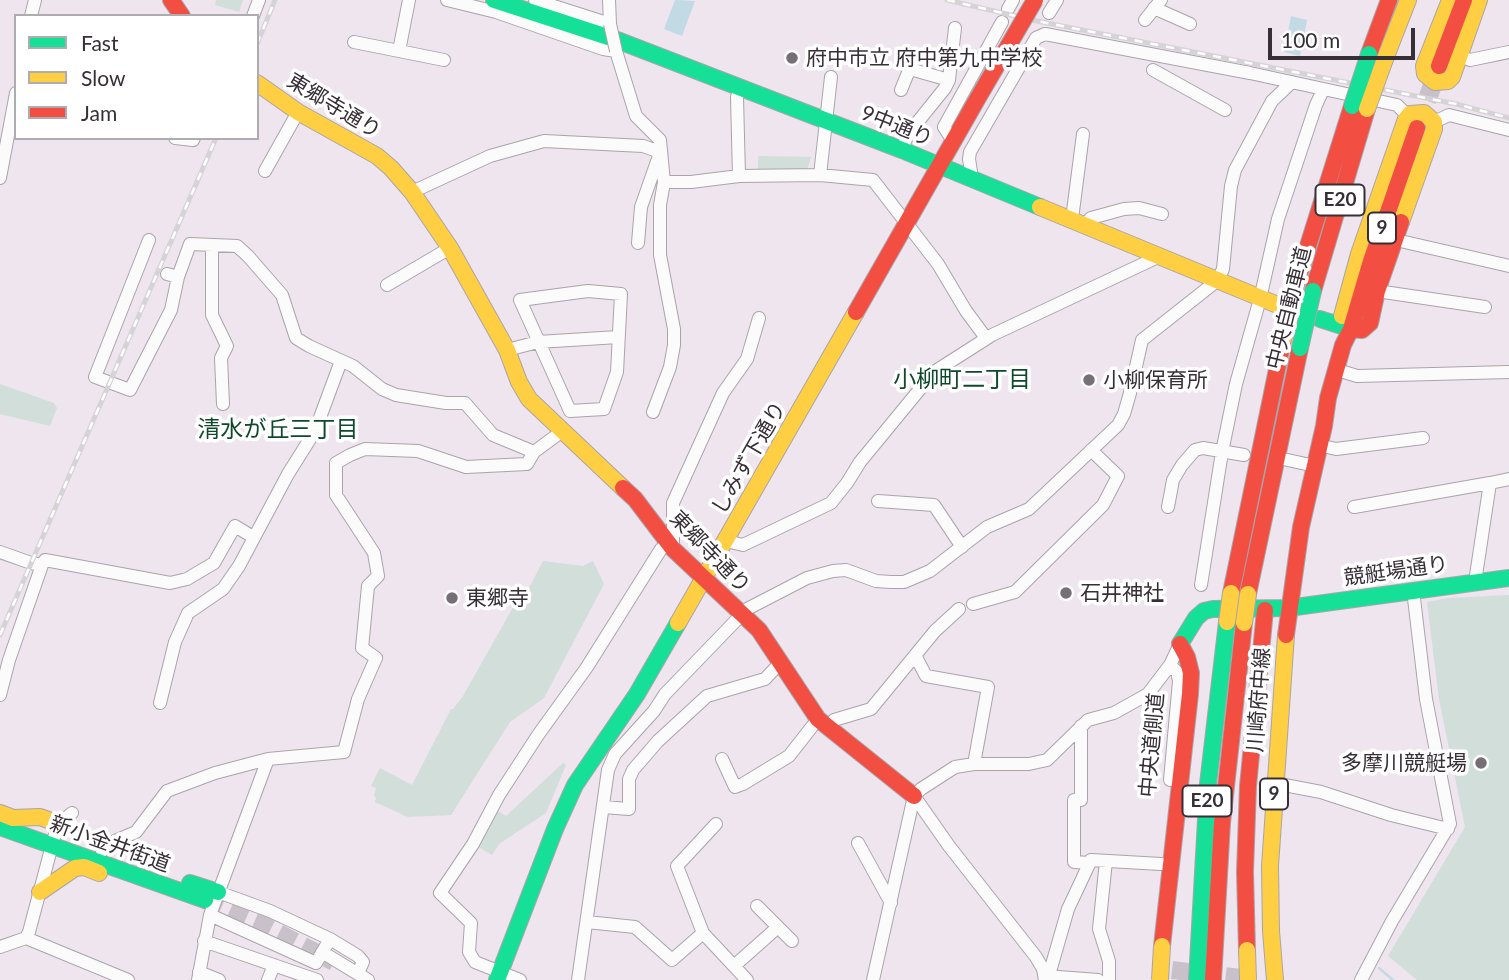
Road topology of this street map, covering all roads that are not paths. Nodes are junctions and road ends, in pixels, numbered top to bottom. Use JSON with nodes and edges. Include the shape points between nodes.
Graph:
{"nodes":[{"id":1,"x":409,"y":0,"type":"edge"},
{"id":2,"x":447,"y":0,"type":"edge"},
{"id":3,"x":494,"y":0,"type":"edge"},
{"id":4,"x":535,"y":0,"type":"edge"},
{"id":5,"x":609,"y":0,"type":"edge"},
{"id":6,"x":1035,"y":0,"type":"edge"},
{"id":7,"x":1057,"y":0,"type":"edge"},
{"id":8,"x":1390,"y":0,"type":"edge"},
{"id":9,"x":1408,"y":0,"type":"edge"},
{"id":10,"x":1450,"y":0,"type":"edge"},
{"id":11,"x":1464,"y":0,"type":"edge"},
{"id":12,"x":1479,"y":0,"type":"edge"},
{"id":13,"x":1158,"y":4,"type":"edge"},
{"id":14,"x":1049,"y":13,"type":"dead end"},
{"id":15,"x":1145,"y":20,"type":"dead end"},
{"id":16,"x":1002,"y":22,"type":"dead end"},
{"id":17,"x":610,"y":24,"type":"junction"},
{"id":18,"x":1190,"y":24,"type":"dead end"},
{"id":19,"x":955,"y":28,"type":"dead end"},
{"id":20,"x":354,"y":42,"type":"dead end"},
{"id":21,"x":399,"y":51,"type":"junction"},
{"id":22,"x":616,"y":51,"type":"junction"},
{"id":23,"x":1509,"y":52,"type":"edge"},
{"id":24,"x":1377,"y":56,"type":"junction"},
{"id":25,"x":1460,"y":56,"type":"junction"},
{"id":26,"x":444,"y":60,"type":"dead end"},
{"id":27,"x":1440,"y":66,"type":"tunnel mouth"},
{"id":28,"x":1153,"y":70,"type":"dead end"},
{"id":29,"x":831,"y":77,"type":"dead end"},
{"id":30,"x":949,"y":80,"type":"junction"},
{"id":31,"x":1292,"y":82,"type":"junction"},
{"id":32,"x":259,"y":84,"type":"edge"},
{"id":33,"x":740,"y":88,"type":"junction"},
{"id":34,"x":901,"y":90,"type":"dead end"},
{"id":35,"x":1323,"y":90,"type":"junction"},
{"id":36,"x":14,"y":101,"type":"edge"},
{"id":37,"x":1359,"y":107,"type":"junction"},
{"id":38,"x":1225,"y":110,"type":"dead end"},
{"id":39,"x":298,"y":112,"type":"junction"},
{"id":40,"x":826,"y":121,"type":"junction"},
{"id":41,"x":1413,"y":122,"type":"junction"},
{"id":42,"x":1434,"y":122,"type":"junction"},
{"id":43,"x":1509,"y":130,"type":"edge"},
{"id":44,"x":1083,"y":134,"type":"dead end"},
{"id":45,"x":953,"y":141,"type":"junction"},
{"id":46,"x":3,"y":142,"type":"edge"},
{"id":47,"x":902,"y":150,"type":"junction"},
{"id":48,"x":660,"y":152,"type":"junction"},
{"id":49,"x":939,"y":165,"type":"junction"},
{"id":50,"x":265,"y":171,"type":"dead end"},
{"id":51,"x":820,"y":174,"type":"junction"},
{"id":52,"x":739,"y":176,"type":"junction"},
{"id":53,"x":0,"y":178,"type":"edge"},
{"id":54,"x":972,"y":178,"type":"junction"},
{"id":55,"x":664,"y":182,"type":"junction"},
{"id":56,"x":412,"y":192,"type":"junction"},
{"id":57,"x":1162,"y":214,"type":"dead end"},
{"id":58,"x":1078,"y":222,"type":"junction"},
{"id":59,"x":907,"y":223,"type":"junction"},
{"id":60,"x":149,"y":240,"type":"dead end"},
{"id":61,"x":1396,"y":240,"type":"junction"},
{"id":62,"x":638,"y":243,"type":"dead end"},
{"id":63,"x":212,"y":245,"type":"junction"},
{"id":64,"x":450,"y":248,"type":"junction"},
{"id":65,"x":1160,"y":256,"type":"junction"},
{"id":66,"x":1509,"y":266,"type":"edge"},
{"id":67,"x":1218,"y":280,"type":"junction"},
{"id":68,"x":387,"y":285,"type":"dead end"},
{"id":69,"x":1377,"y":291,"type":"junction"},
{"id":70,"x":1260,"y":299,"type":"junction"},
{"id":71,"x":1280,"y":306,"type":"dead end"},
{"id":72,"x":1485,"y":307,"type":"dead end"},
{"id":73,"x":759,"y":318,"type":"dead end"},
{"id":74,"x":1320,"y":318,"type":"dead end"},
{"id":75,"x":1346,"y":327,"type":"junction"},
{"id":76,"x":618,"y":337,"type":"junction"},
{"id":77,"x":986,"y":338,"type":"junction"},
{"id":78,"x":538,"y":342,"type":"junction"},
{"id":79,"x":507,"y":350,"type":"junction"},
{"id":80,"x":347,"y":364,"type":"junction"},
{"id":81,"x":1344,"y":372,"type":"junction"},
{"id":82,"x":1509,"y":372,"type":"edge"},
{"id":83,"x":223,"y":404,"type":"dead end"},
{"id":84,"x":653,"y":412,"type":"dead end"},
{"id":85,"x":1324,"y":426,"type":"junction"},
{"id":86,"x":561,"y":432,"type":"junction"},
{"id":87,"x":1423,"y":438,"type":"dead end"},
{"id":88,"x":1320,"y":445,"type":"junction"},
{"id":89,"x":1091,"y":450,"type":"junction"},
{"id":90,"x":534,"y":452,"type":"junction"},
{"id":91,"x":1222,"y":452,"type":"junction"},
{"id":92,"x":1244,"y":455,"type":"dead end"},
{"id":93,"x":1283,"y":459,"type":"dead end"},
{"id":94,"x":1315,"y":466,"type":"junction"},
{"id":95,"x":1509,"y":479,"type":"edge"},
{"id":96,"x":1490,"y":483,"type":"junction"},
{"id":97,"x":878,"y":501,"type":"dead end"},
{"id":98,"x":1168,"y":507,"type":"dead end"},
{"id":99,"x":1354,"y":507,"type":"dead end"},
{"id":100,"x":253,"y":537,"type":"junction"},
{"id":101,"x":726,"y":541,"type":"junction"},
{"id":102,"x":671,"y":547,"type":"junction"},
{"id":103,"x":962,"y":547,"type":"junction"},
{"id":104,"x":0,"y":552,"type":"edge"},
{"id":105,"x":42,"y":565,"type":"junction"},
{"id":106,"x":705,"y":578,"type":"junction"},
{"id":107,"x":1509,"y":578,"type":"edge"},
{"id":108,"x":1475,"y":582,"type":"junction"},
{"id":109,"x":1201,"y":585,"type":"dead end"},
{"id":110,"x":1413,"y":590,"type":"junction"},
{"id":111,"x":973,"y":604,"type":"dead end"},
{"id":112,"x":1288,"y":608,"type":"junction"},
{"id":113,"x":958,"y":609,"type":"dead end"},
{"id":114,"x":1265,"y":610,"type":"junction"},
{"id":115,"x":741,"y":614,"type":"junction"},
{"id":116,"x":1180,"y":644,"type":"junction"},
{"id":117,"x":916,"y":657,"type":"junction"},
{"id":118,"x":780,"y":663,"type":"junction"},
{"id":119,"x":1170,"y":665,"type":"junction"},
{"id":120,"x":0,"y":695,"type":"edge"},
{"id":121,"x":160,"y":703,"type":"dead end"},
{"id":122,"x":823,"y":724,"type":"junction"},
{"id":123,"x":1081,"y":726,"type":"junction"},
{"id":124,"x":268,"y":759,"type":"junction"},
{"id":125,"x":722,"y":759,"type":"dead end"},
{"id":126,"x":974,"y":764,"type":"junction"},
{"id":127,"x":1274,"y":783,"type":"junction"},
{"id":128,"x":914,"y":796,"type":"junction"},
{"id":129,"x":603,"y":807,"type":"junction"},
{"id":130,"x":0,"y":813,"type":"edge"},
{"id":131,"x":72,"y":813,"type":"dead end"},
{"id":132,"x":60,"y":824,"type":"junction"},
{"id":133,"x":716,"y":824,"type":"dead end"},
{"id":134,"x":0,"y":827,"type":"edge"},
{"id":135,"x":1447,"y":829,"type":"junction"},
{"id":136,"x":0,"y":838,"type":"edge"},
{"id":137,"x":858,"y":843,"type":"dead end"},
{"id":138,"x":47,"y":844,"type":"junction"},
{"id":139,"x":102,"y":851,"type":"junction"},
{"id":140,"x":70,"y":852,"type":"junction"},
{"id":141,"x":1106,"y":861,"type":"junction"},
{"id":142,"x":1090,"y":863,"type":"junction"},
{"id":143,"x":1161,"y":864,"type":"junction"},
{"id":144,"x":40,"y":892,"type":"junction"},
{"id":145,"x":211,"y":902,"type":"junction"},
{"id":146,"x":891,"y":903,"type":"junction"},
{"id":147,"x":757,"y":906,"type":"dead end"},
{"id":148,"x":587,"y":922,"type":"junction"},
{"id":149,"x":778,"y":927,"type":"junction"},
{"id":150,"x":703,"y":933,"type":"junction"},
{"id":151,"x":26,"y":938,"type":"junction"},
{"id":152,"x":330,"y":939,"type":"junction"},
{"id":153,"x":204,"y":941,"type":"junction"},
{"id":154,"x":792,"y":941,"type":"dead end"},
{"id":155,"x":0,"y":947,"type":"edge"},
{"id":156,"x":322,"y":952,"type":"junction"},
{"id":157,"x":274,"y":965,"type":"junction"},
{"id":158,"x":734,"y":965,"type":"junction"},
{"id":159,"x":1159,"y":974,"type":"edge"},
{"id":160,"x":199,"y":976,"type":"edge"},
{"id":161,"x":363,"y":976,"type":"edge"},
{"id":162,"x":498,"y":977,"type":"edge"},
{"id":163,"x":1046,"y":977,"type":"edge"},
{"id":164,"x":1247,"y":979,"type":"edge"},
{"id":165,"x":128,"y":980,"type":"edge"},
{"id":166,"x":219,"y":980,"type":"edge"},
{"id":167,"x":268,"y":980,"type":"edge"},
{"id":168,"x":317,"y":980,"type":"edge"},
{"id":169,"x":520,"y":980,"type":"edge"},
{"id":170,"x":578,"y":980,"type":"edge"},
{"id":171,"x":747,"y":980,"type":"edge"},
{"id":172,"x":873,"y":980,"type":"edge"},
{"id":173,"x":1098,"y":980,"type":"edge"},
{"id":174,"x":1109,"y":980,"type":"edge"},
{"id":175,"x":1197,"y":980,"type":"edge"},
{"id":176,"x":1213,"y":980,"type":"edge"},
{"id":177,"x":1275,"y":980,"type":"edge"},
{"id":178,"x":1361,"y":980,"type":"edge"}],
"edges":[{"from":1,"to":21,"type":"street"},
{"from":2,"to":22,"type":"street"},
{"from":3,"to":33,"type":"main road","name":"9中通り","via":[[617,40]]},
{"from":4,"to":17,"type":"street"},
{"from":5,"to":17,"type":"street"},
{"from":6,"to":45,"type":"main road","name":"しみず下通り","bridge":true},
{"from":7,"to":14,"type":"street"},
{"from":8,"to":24,"type":"main road","name":"中央自動車道","number":"E20"},
{"from":9,"to":24,"type":"main road","name":"中央自動車道","number":"E20"},
{"from":10,"to":25,"type":"main road","via":[[1426,59],[1425,74],[1435,82],[1448,81]]},
{"from":11,"to":27,"type":"main road"},
{"from":12,"to":25,"type":"main road"},
{"from":13,"to":15,"type":"street"},
{"from":13,"to":18,"type":"street"},
{"from":16,"to":45,"type":"street","via":[[944,127]]},
{"from":17,"to":22,"type":"street","bridge":true},
{"from":19,"to":30,"type":"street"},
{"from":20,"to":21,"type":"street"},
{"from":21,"to":26,"type":"street"},
{"from":22,"to":48,"type":"street","via":[[636,116],[660,140]]},
{"from":23,"to":25,"type":"street","via":[[1470,60]]},
{"from":24,"to":37,"type":"main road","name":"中央自動車道","number":"E20","bridge":true},
{"from":28,"to":38,"type":"street"},
{"from":29,"to":40,"type":"street"},
{"from":30,"to":34,"type":"street","via":[[912,63]]},
{"from":30,"to":47,"type":"street","via":[[908,134]]},
{"from":31,"to":35,"type":"street"},
{"from":31,"to":54,"type":"street","via":[[1040,35],[971,152]]},
{"from":31,"to":67,"type":"street","via":[[1272,101],[1235,170]]},
{"from":32,"to":39,"type":"main road","name":"東郷寺通り"},
{"from":33,"to":40,"type":"main road","name":"9中通り"},
{"from":33,"to":52,"type":"street"},
{"from":35,"to":41,"type":"street","via":[[1397,105]]},
{"from":35,"to":70,"type":"street","via":[[1278,219]]},
{"from":36,"to":46,"type":"street"},
{"from":37,"to":175,"type":"main road","name":"中央自動車道","number":"E20","bridge":true,"via":[[1296,284],[1231,593],[1208,784]]},
{"from":37,"to":176,"type":"main road","name":"中央自動車道","number":"E20","bridge":true,"via":[[1300,348],[1248,594],[1222,823]]},
{"from":39,"to":50,"type":"street"},
{"from":39,"to":56,"type":"main road","name":"東郷寺通り","via":[[377,156]]},
{"from":40,"to":47,"type":"main road","name":"9中通り"},
{"from":40,"to":51,"type":"street"},
{"from":41,"to":42,"type":"main road","via":[[1417,112]]},
{"from":41,"to":75,"type":"main road","via":[[1359,254]]},
{"from":42,"to":43,"type":"street","via":[[1449,115]]},
{"from":42,"to":61,"type":"main road"},
{"from":44,"to":58,"type":"street"},
{"from":45,"to":49,"type":"main road","name":"しみず下通り"},
{"from":46,"to":53,"type":"street"},
{"from":47,"to":49,"type":"main road","name":"9中通り"},
{"from":48,"to":55,"type":"street"},
{"from":48,"to":56,"type":"street","via":[[643,146],[544,141],[490,156]]},
{"from":48,"to":62,"type":"street","via":[[641,207]]},
{"from":49,"to":54,"type":"main road","name":"9中通り"},
{"from":49,"to":59,"type":"main road","name":"しみず下通り"},
{"from":51,"to":52,"type":"street"},
{"from":51,"to":59,"type":"street","via":[[873,180]]},
{"from":52,"to":55,"type":"street"},
{"from":54,"to":58,"type":"main road","name":"9中通り"},
{"from":55,"to":84,"type":"street","via":[[660,255],[674,345]]},
{"from":56,"to":64,"type":"main road","name":"東郷寺通り"},
{"from":57,"to":58,"type":"street","via":[[1124,209]]},
{"from":58,"to":65,"type":"main road","name":"9中通り"},
{"from":59,"to":77,"type":"street"},
{"from":59,"to":101,"type":"main road","name":"しみず下通り"},
{"from":60,"to":63,"type":"street","via":[[95,377],[130,390],[171,310],[173,276],[190,244]]},
{"from":61,"to":66,"type":"street"},
{"from":61,"to":69,"type":"main road"},
{"from":63,"to":80,"type":"street","via":[[242,249],[282,295],[296,338]]},
{"from":63,"to":83,"type":"street","via":[[212,315],[227,346],[221,358]]},
{"from":64,"to":68,"type":"street"},
{"from":64,"to":79,"type":"main road","name":"東郷寺通り"},
{"from":65,"to":67,"type":"main road","name":"9中通り"},
{"from":65,"to":77,"type":"street"},
{"from":67,"to":70,"type":"main road","name":"9中通り"},
{"from":67,"to":89,"type":"street","via":[[1142,340],[1124,415]]},
{"from":69,"to":72,"type":"street"},
{"from":69,"to":75,"type":"main road","via":[[1368,327]]},
{"from":70,"to":71,"type":"main road","name":"9中通り"},
{"from":70,"to":91,"type":"street"},
{"from":73,"to":102,"type":"street","via":[[747,359],[723,393],[673,503]]},
{"from":74,"to":75,"type":"main road"},
{"from":75,"to":81,"type":"main road","name":"川崎府中線","number":"9","via":[[1351,347]]},
{"from":75,"to":85,"type":"main road","via":[[1322,397]]},
{"from":76,"to":78,"type":"street"},
{"from":76,"to":78,"type":"street","via":[[617,372],[604,410],[570,411]]},
{"from":76,"to":78,"type":"street","via":[[621,294],[588,291],[520,300]]},
{"from":77,"to":101,"type":"street","via":[[934,372],[831,503],[743,545]]},
{"from":78,"to":79,"type":"street"},
{"from":79,"to":86,"type":"main road","name":"東郷寺通り","via":[[523,390]]},
{"from":80,"to":90,"type":"street","via":[[396,395],[465,403],[493,435]]},
{"from":80,"to":100,"type":"street","via":[[309,444]]},
{"from":81,"to":82,"type":"street","via":[[1357,376]]},
{"from":81,"to":85,"type":"main road","name":"川崎府中線","number":"9"},
{"from":85,"to":88,"type":"main road","name":"川崎府中線","number":"9"},
{"from":86,"to":90,"type":"street"},
{"from":86,"to":102,"type":"main road","name":"東郷寺通り","via":[[635,499]]},
{"from":87,"to":88,"type":"street","via":[[1336,449]]},
{"from":88,"to":94,"type":"main road","name":"川崎府中線","number":"9"},
{"from":89,"to":103,"type":"street","via":[[1029,509],[987,527]]},
{"from":89,"to":111,"type":"street","via":[[1118,476],[1103,505],[1015,592]]},
{"from":90,"to":124,"type":"street","via":[[527,464],[467,467],[418,452],[365,449],[336,463],[336,495],[374,553],[378,576],[368,586],[362,648],[376,658],[358,699],[344,752]]},
{"from":91,"to":92,"type":"street"},
{"from":91,"to":98,"type":"street","via":[[1195,450],[1173,480]]},
{"from":91,"to":109,"type":"street"},
{"from":93,"to":94,"type":"street"},
{"from":94,"to":112,"type":"main road","name":"川崎府中線","number":"9"},
{"from":95,"to":96,"type":"street"},
{"from":96,"to":99,"type":"street"},
{"from":96,"to":108,"type":"street"},
{"from":97,"to":103,"type":"street","via":[[934,505]]},
{"from":100,"to":105,"type":"street","via":[[235,526],[214,563],[170,583],[45,561]]},
{"from":100,"to":121,"type":"street","via":[[223,589],[188,613],[175,642]]},
{"from":101,"to":106,"type":"main road","name":"しみず下通り"},
{"from":102,"to":106,"type":"main road","name":"東郷寺通り"},
{"from":102,"to":162,"type":"street","via":[[661,549],[440,893],[471,923],[471,957]]},
{"from":103,"to":115,"type":"street","via":[[930,571],[904,582],[833,571],[807,578]]},
{"from":104,"to":105,"type":"street"},
{"from":105,"to":120,"type":"street"},
{"from":106,"to":115,"type":"main road","name":"東郷寺通り"},
{"from":106,"to":162,"type":"main road","name":"しみず下通り","via":[[637,694],[575,785]]},
{"from":107,"to":108,"type":"main road","name":"競艇場通り"},
{"from":108,"to":110,"type":"main road","name":"競艇場通り"},
{"from":110,"to":112,"type":"main road","name":"競艇場通り"},
{"from":110,"to":135,"type":"street","via":[[1426,699],[1450,824]]},
{"from":112,"to":114,"type":"main road","name":"中央道側道"},
{"from":112,"to":127,"type":"main road","name":"川崎府中線","number":"9"},
{"from":113,"to":117,"type":"street"},
{"from":114,"to":116,"type":"main road","name":"中央道側道","via":[[1204,611]]},
{"from":114,"to":164,"type":"main road","bridge":true,"via":[[1252,731],[1245,872]]},
{"from":115,"to":118,"type":"main road","name":"東郷寺通り","via":[[759,630]]},
{"from":115,"to":129,"type":"street","via":[[615,754]]},
{"from":116,"to":119,"type":"street","name":"中央道側道"},
{"from":116,"to":159,"type":"main road","bridge":true,"via":[[1191,673],[1190,694]]},
{"from":117,"to":122,"type":"street","via":[[871,709]]},
{"from":117,"to":126,"type":"street","via":[[926,676],[988,687]]},
{"from":118,"to":122,"type":"main road","name":"東郷寺通り"},
{"from":118,"to":129,"type":"street","via":[[765,679],[707,696],[633,770],[629,809]]},
{"from":119,"to":123,"type":"street","via":[[1148,694]]},
{"from":119,"to":143,"type":"street","name":"中央道側道","via":[[1177,671],[1178,693]]},
{"from":122,"to":125,"type":"street","via":[[789,756],[735,787]]},
{"from":122,"to":128,"type":"main road","name":"東郷寺通り"},
{"from":123,"to":126,"type":"street","via":[[1040,763]]},
{"from":123,"to":142,"type":"street","via":[[1081,800],[1074,800],[1074,862]]},
{"from":124,"to":139,"type":"street","via":[[167,791],[136,832]]},
{"from":124,"to":145,"type":"street"},
{"from":126,"to":128,"type":"street","via":[[955,767]]},
{"from":127,"to":135,"type":"street"},
{"from":127,"to":177,"type":"main road","name":"川崎府中線","number":"9","via":[[1270,866]]},
{"from":128,"to":146,"type":"street"},
{"from":128,"to":163,"type":"street","via":[[1036,957]]},
{"from":129,"to":148,"type":"street"},
{"from":130,"to":132,"type":"main road"},
{"from":131,"to":132,"type":"street"},
{"from":132,"to":138,"type":"street"},
{"from":133,"to":150,"type":"street","via":[[677,866]]},
{"from":134,"to":138,"type":"main road","name":"新小金井街道"},
{"from":135,"to":178,"type":"street"},
{"from":136,"to":138,"type":"main road"},
{"from":137,"to":146,"type":"street"},
{"from":138,"to":140,"type":"main road","name":"新小金井街道"},
{"from":138,"to":144,"type":"street"},
{"from":139,"to":140,"type":"main road"},
{"from":139,"to":145,"type":"main road"},
{"from":140,"to":145,"type":"main road","name":"新小金井街道"},
{"from":141,"to":142,"type":"street"},
{"from":141,"to":143,"type":"street"},
{"from":141,"to":174,"type":"street","via":[[1099,929],[1109,961]]},
{"from":142,"to":163,"type":"street","via":[[1068,909]]},
{"from":143,"to":159,"type":"street","name":"中央道側道"},
{"from":144,"to":145,"type":"main road","via":[[75,868],[84,867]]},
{"from":144,"to":151,"type":"street"},
{"from":145,"to":152,"type":"street","via":[[270,911]]},
{"from":145,"to":153,"type":"street"},
{"from":145,"to":156,"type":"street","via":[[316,963]]},
{"from":146,"to":172,"type":"street"},
{"from":147,"to":149,"type":"street"},
{"from":148,"to":150,"type":"street","via":[[635,928],[672,960]]},
{"from":148,"to":170,"type":"street"},
{"from":149,"to":154,"type":"street"},
{"from":149,"to":158,"type":"street"},
{"from":150,"to":158,"type":"street"},
{"from":151,"to":155,"type":"street"},
{"from":151,"to":165,"type":"street"},
{"from":152,"to":156,"type":"street"},
{"from":152,"to":161,"type":"street","via":[[358,956]]},
{"from":153,"to":157,"type":"street"},
{"from":153,"to":160,"type":"street"},
{"from":156,"to":161,"type":"street"},
{"from":157,"to":167,"type":"street"},
{"from":157,"to":168,"type":"street"},
{"from":158,"to":171,"type":"street"},
{"from":160,"to":166,"type":"street"},
{"from":162,"to":169,"type":"street"},
{"from":163,"to":173,"type":"street"}]}
